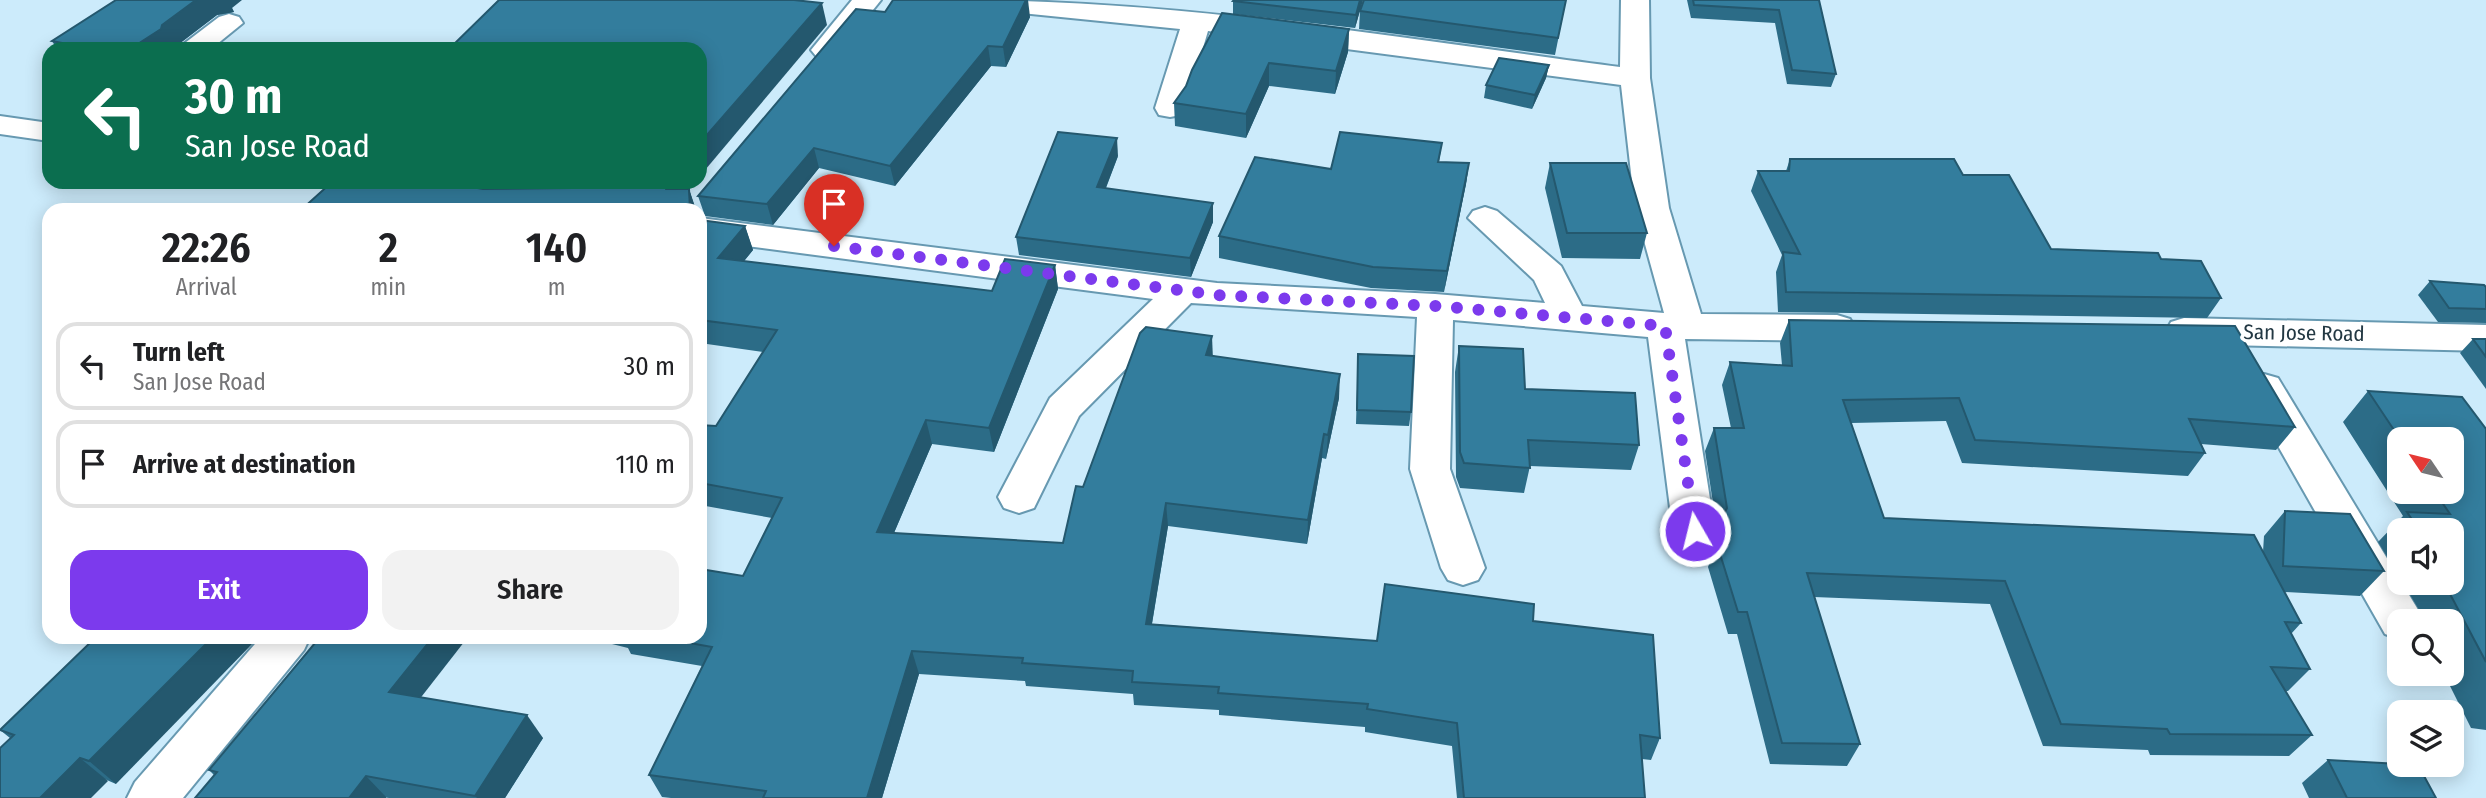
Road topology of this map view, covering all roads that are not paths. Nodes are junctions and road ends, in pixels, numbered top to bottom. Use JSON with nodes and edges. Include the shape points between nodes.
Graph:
{"nodes":[{"id":1,"x":867,"y":0,"type":"edge"},
{"id":2,"x":971,"y":0,"type":"edge"},
{"id":3,"x":1635,"y":0,"type":"edge"},
{"id":4,"x":1197,"y":22,"type":"junction"},
{"id":5,"x":229,"y":23,"type":"dead end"},
{"id":6,"x":202,"y":42,"type":"edge"},
{"id":7,"x":806,"y":74,"type":"edge"},
{"id":8,"x":1635,"y":78,"type":"junction"},
{"id":9,"x":1170,"y":108,"type":"dead end"},
{"id":10,"x":0,"y":125,"type":"edge"},
{"id":11,"x":42,"y":131,"type":"edge"},
{"id":12,"x":707,"y":215,"type":"edge"},
{"id":13,"x":1485,"y":218,"type":"dead end"},
{"id":14,"x":1182,"y":291,"type":"junction"},
{"id":15,"x":1436,"y":306,"type":"junction"},
{"id":16,"x":1570,"y":319,"type":"junction"},
{"id":17,"x":1676,"y":326,"type":"junction"},
{"id":18,"x":1868,"y":328,"type":"edge"},
{"id":19,"x":2147,"y":331,"type":"edge"},
{"id":20,"x":2231,"y":332,"type":"junction"},
{"id":21,"x":2486,"y":338,"type":"edge"},
{"id":22,"x":1019,"y":497,"type":"dead end"},
{"id":23,"x":1695,"y":531,"type":"dead end"},
{"id":24,"x":1463,"y":568,"type":"dead end"},
{"id":25,"x":2394,"y":609,"type":"edge"},
{"id":26,"x":282,"y":644,"type":"edge"},
{"id":27,"x":152,"y":798,"type":"edge"}],
"edges":[{"from":1,"to":7,"type":"street"},
{"from":2,"to":4,"type":"street"},
{"from":3,"to":8,"type":"street"},
{"from":4,"to":8,"type":"street"},
{"from":4,"to":9,"type":"street"},
{"from":5,"to":6,"type":"street"},
{"from":8,"to":17,"type":"street","via":[[1652,208]]},
{"from":10,"to":11,"type":"street"},
{"from":12,"to":14,"type":"street"},
{"from":13,"to":16,"type":"street","via":[[1549,274]]},
{"from":14,"to":15,"type":"street"},
{"from":14,"to":22,"type":"street","via":[[1064,408]]},
{"from":15,"to":16,"type":"street"},
{"from":15,"to":24,"type":"street","via":[[1430,469]]},
{"from":16,"to":17,"type":"street"},
{"from":17,"to":18,"type":"street"},
{"from":17,"to":23,"type":"street"},
{"from":19,"to":20,"type":"street","name":"San Jose Road"},
{"from":20,"to":21,"type":"street","name":"San Jose Road"},
{"from":20,"to":25,"type":"street"},
{"from":26,"to":27,"type":"street"}]}
